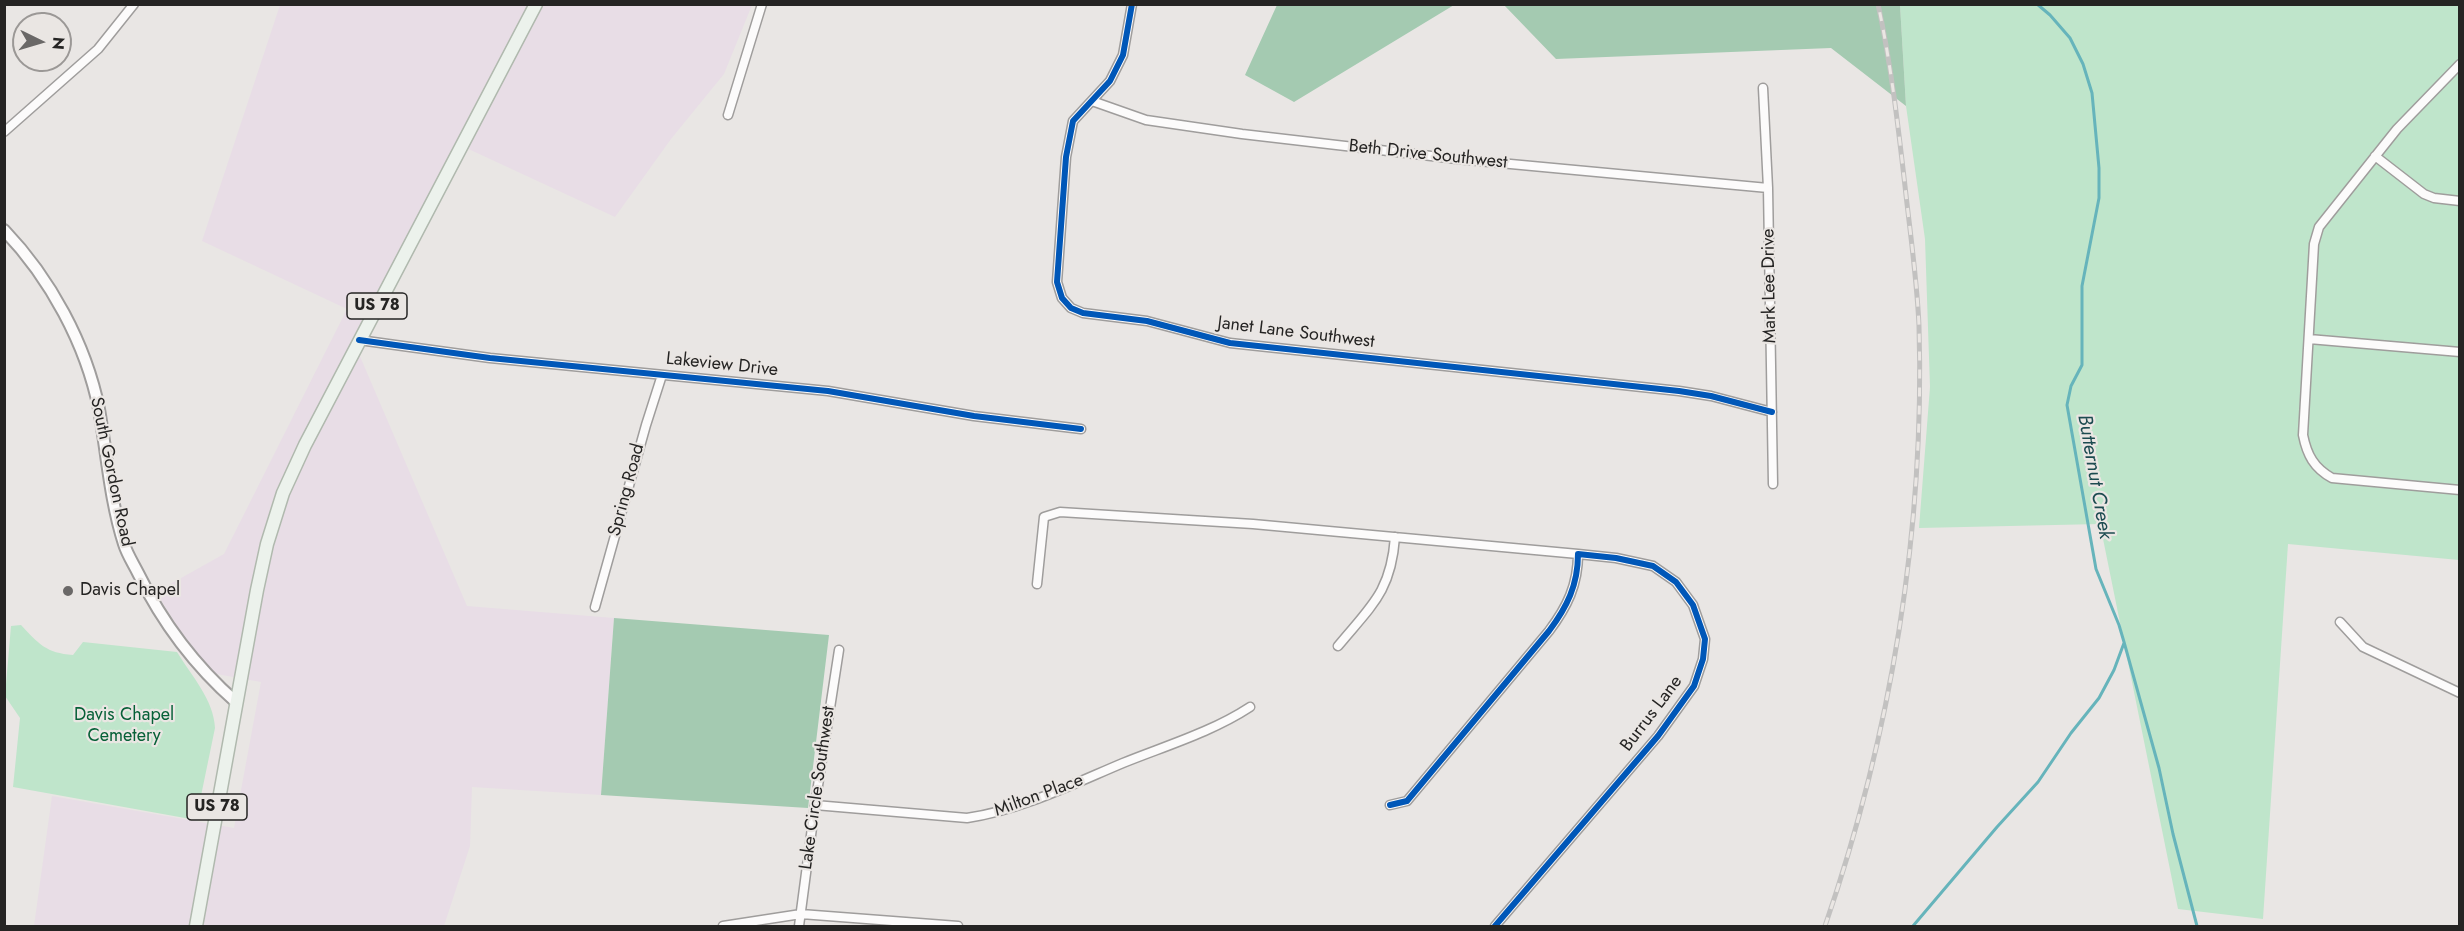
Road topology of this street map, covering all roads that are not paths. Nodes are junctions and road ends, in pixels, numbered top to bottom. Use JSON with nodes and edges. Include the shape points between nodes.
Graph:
{"nodes":[{"id":1,"x":134,"y":4,"type":"edge"},
{"id":2,"x":536,"y":4,"type":"edge"},
{"id":3,"x":762,"y":4,"type":"edge"},
{"id":4,"x":1132,"y":4,"type":"edge"},
{"id":5,"x":2460,"y":64,"type":"edge"},
{"id":6,"x":1763,"y":88,"type":"dead end"},
{"id":7,"x":1092,"y":101,"type":"junction"},
{"id":8,"x":728,"y":115,"type":"dead end"},
{"id":9,"x":4,"y":132,"type":"edge"},
{"id":10,"x":2375,"y":156,"type":"junction"},
{"id":11,"x":1768,"y":188,"type":"junction"},
{"id":12,"x":2460,"y":201,"type":"edge"},
{"id":13,"x":4,"y":230,"type":"edge"},
{"id":14,"x":2309,"y":339,"type":"junction"},
{"id":15,"x":359,"y":340,"type":"junction"},
{"id":16,"x":2460,"y":352,"type":"edge"},
{"id":17,"x":662,"y":375,"type":"junction"},
{"id":18,"x":1772,"y":412,"type":"junction"},
{"id":19,"x":1081,"y":429,"type":"dead end"},
{"id":20,"x":1773,"y":484,"type":"dead end"},
{"id":21,"x":2460,"y":490,"type":"edge"},
{"id":22,"x":1395,"y":537,"type":"junction"},
{"id":23,"x":1578,"y":554,"type":"junction"},
{"id":24,"x":1037,"y":584,"type":"dead end"},
{"id":25,"x":595,"y":607,"type":"dead end"},
{"id":26,"x":2340,"y":622,"type":"dead end"},
{"id":27,"x":1338,"y":646,"type":"dead end"},
{"id":28,"x":839,"y":650,"type":"dead end"},
{"id":29,"x":2460,"y":693,"type":"edge"},
{"id":30,"x":236,"y":702,"type":"junction"},
{"id":31,"x":1250,"y":708,"type":"dead end"},
{"id":32,"x":815,"y":805,"type":"junction"},
{"id":33,"x":1390,"y":805,"type":"dead end"},
{"id":34,"x":801,"y":914,"type":"junction"},
{"id":35,"x":196,"y":927,"type":"edge"},
{"id":36,"x":723,"y":927,"type":"edge"},
{"id":37,"x":799,"y":927,"type":"edge"},
{"id":38,"x":958,"y":927,"type":"edge"},
{"id":39,"x":1495,"y":927,"type":"edge"}],
"edges":[{"from":1,"to":9,"type":"street","via":[[98,49]]},
{"from":2,"to":15,"type":"main road","number":"US 78"},
{"from":3,"to":8,"type":"street"},
{"from":4,"to":7,"type":"street","name":"Janet Lane Southwest","via":[[1123,55],[1110,81]]},
{"from":5,"to":10,"type":"street","via":[[2426,96]]},
{"from":6,"to":11,"type":"street","name":"Mark Lee Drive"},
{"from":7,"to":11,"type":"street","name":"Beth Drive Southwest","via":[[1146,120],[1242,134]]},
{"from":7,"to":18,"type":"street","name":"Janet Lane Southwest","via":[[1073,121],[1066,157],[1057,282],[1062,298],[1071,308],[1147,321],[1230,343],[1679,391]]},
{"from":10,"to":12,"type":"street","via":[[2424,194]]},
{"from":10,"to":14,"type":"street","via":[[2319,227],[2314,244]]},
{"from":11,"to":18,"type":"street","name":"Mark Lee Drive"},
{"from":13,"to":30,"type":"street","name":"South Gordon Road","via":[[45,283],[84,359],[98,407],[124,545],[152,600],[198,667]]},
{"from":14,"to":16,"type":"street"},
{"from":14,"to":21,"type":"street","via":[[2303,435],[2314,465],[2339,479]]},
{"from":15,"to":17,"type":"street","name":"Lakeview Drive"},
{"from":15,"to":30,"type":"main road","number":"US 78","via":[[304,445],[284,493],[256,590]]},
{"from":17,"to":19,"type":"street","name":"Lakeview Drive","via":[[828,391],[974,416]]},
{"from":17,"to":25,"type":"street","name":"Spring Road"},
{"from":18,"to":20,"type":"street","name":"Mark Lee Drive"},
{"from":22,"to":23,"type":"street","name":"Burrus Lane"},
{"from":22,"to":24,"type":"street","name":"Burrus Lane","via":[[1060,512],[1044,517]]},
{"from":22,"to":27,"type":"street","via":[[1393,563],[1382,593]]},
{"from":23,"to":33,"type":"street","via":[[1575,587],[1549,631],[1407,801]]},
{"from":23,"to":39,"type":"street","name":"Burrus Lane","via":[[1653,566],[1676,582],[1693,605],[1705,639],[1703,659],[1694,686],[1659,736]]},
{"from":26,"to":29,"type":"street","via":[[2363,648]]},
{"from":28,"to":32,"type":"street","name":"Lake Circle Southwest"},
{"from":30,"to":35,"type":"main road","number":"US 78"},
{"from":31,"to":32,"type":"street","name":"Milton Place","via":[[1184,739],[986,815],[967,818]]},
{"from":32,"to":34,"type":"street","name":"Lake Circle Southwest"},
{"from":34,"to":36,"type":"street"},
{"from":34,"to":37,"type":"street","name":"Lake Circle Southwest"},
{"from":34,"to":38,"type":"street"}]}
